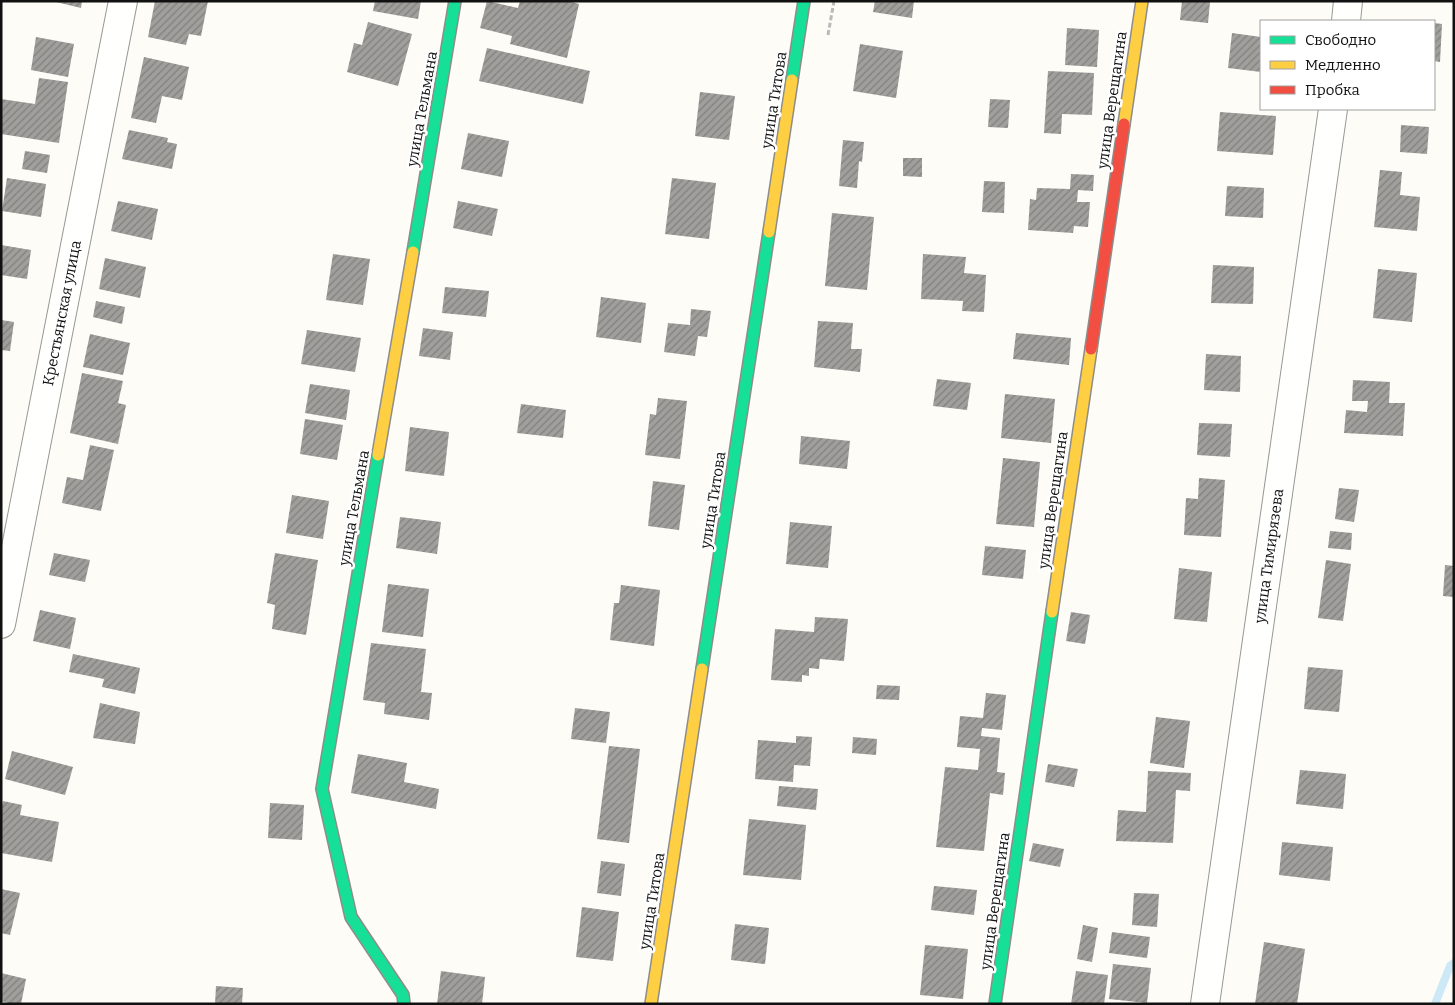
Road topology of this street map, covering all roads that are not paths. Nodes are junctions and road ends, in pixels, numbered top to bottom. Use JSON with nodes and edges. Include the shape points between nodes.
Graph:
{"nodes":[{"id":1,"x":123,"y":1,"type":"edge"},
{"id":2,"x":455,"y":1,"type":"edge"},
{"id":3,"x":804,"y":1,"type":"edge"},
{"id":4,"x":1142,"y":1,"type":"edge"},
{"id":5,"x":1348,"y":1,"type":"edge"},
{"id":6,"x":1346,"y":20,"type":"edge"},
{"id":7,"x":1333,"y":110,"type":"edge"},
{"id":8,"x":1,"y":624,"type":"edge"},
{"id":9,"x":404,"y":1004,"type":"edge"},
{"id":10,"x":651,"y":1004,"type":"edge"},
{"id":11,"x":995,"y":1004,"type":"edge"},
{"id":12,"x":1204,"y":1004,"type":"edge"}],
"edges":[{"from":1,"to":8,"type":"street","name":"Крестьянская улица"},
{"from":2,"to":9,"type":"street","name":"улица Тельмана","via":[[322,789],[351,916],[403,995]]},
{"from":3,"to":10,"type":"street","name":"улица Титова"},
{"from":4,"to":11,"type":"street","name":"улица Верещагина"},
{"from":5,"to":6,"type":"street"},
{"from":7,"to":12,"type":"street","name":"улица Тимирязева"}]}
